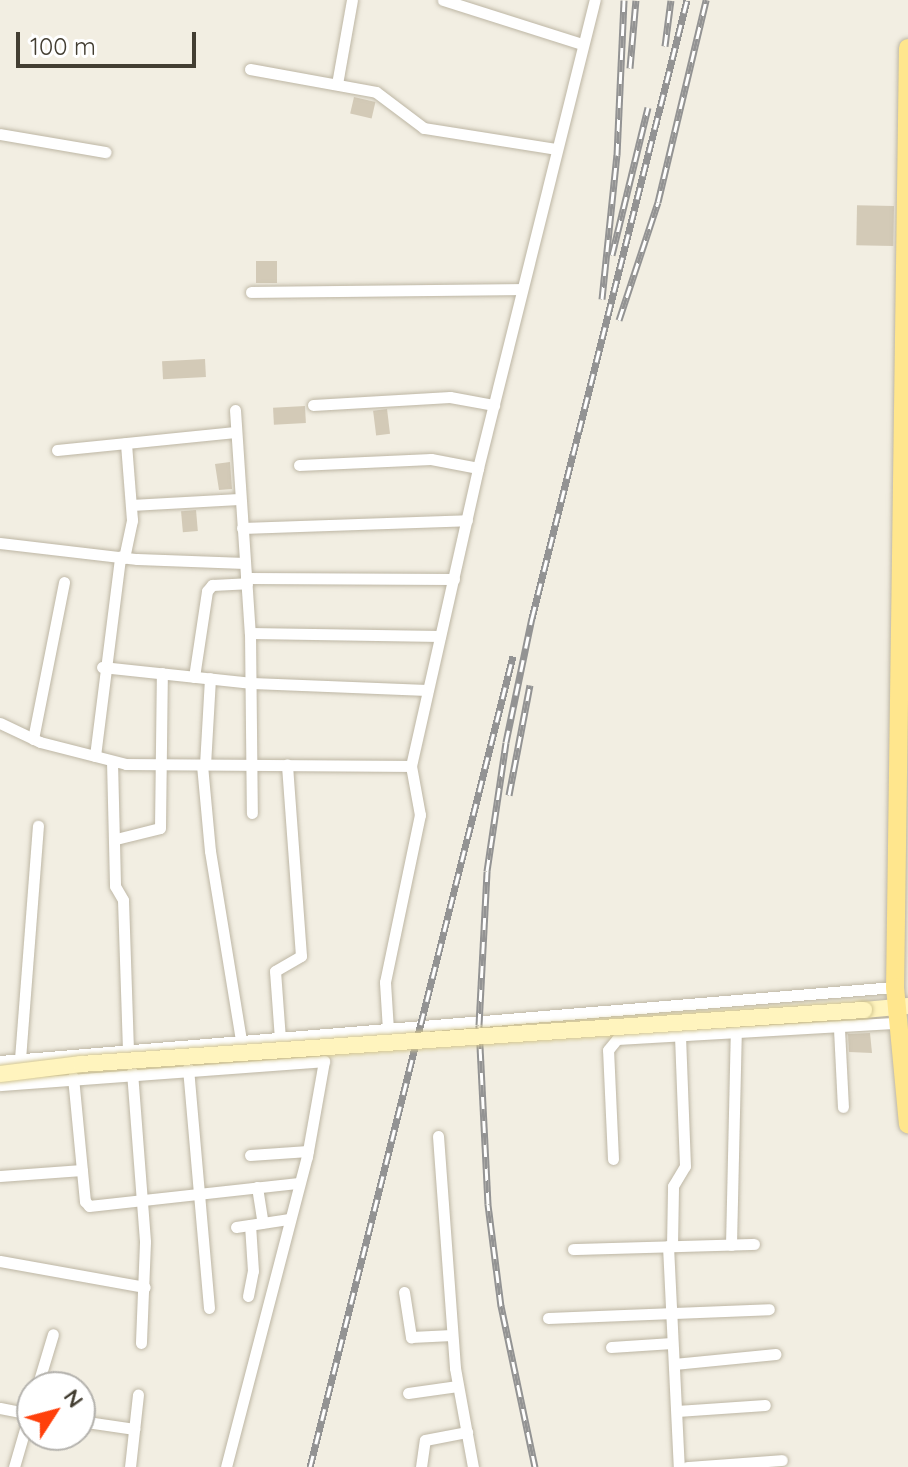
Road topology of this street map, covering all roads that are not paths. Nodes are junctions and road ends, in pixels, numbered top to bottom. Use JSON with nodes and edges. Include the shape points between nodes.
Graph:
{"nodes":[{"id":1,"x":352,"y":0,"type":"edge"},
{"id":2,"x":443,"y":0,"type":"edge"},
{"id":3,"x":595,"y":0,"type":"edge"},
{"id":4,"x":582,"y":44,"type":"junction"},
{"id":5,"x":908,"y":48,"type":"edge"},
{"id":6,"x":250,"y":69,"type":"dead end"},
{"id":7,"x":337,"y":84,"type":"junction"},
{"id":8,"x":0,"y":134,"type":"edge"},
{"id":9,"x":556,"y":149,"type":"junction"},
{"id":10,"x":105,"y":152,"type":"dead end"},
{"id":11,"x":522,"y":289,"type":"junction"},
{"id":12,"x":251,"y":292,"type":"dead end"},
{"id":13,"x":313,"y":405,"type":"dead end"},
{"id":14,"x":494,"y":405,"type":"junction"},
{"id":15,"x":906,"y":406,"type":"edge"},
{"id":16,"x":235,"y":410,"type":"dead end"},
{"id":17,"x":235,"y":432,"type":"junction"},
{"id":18,"x":126,"y":443,"type":"junction"},
{"id":19,"x":57,"y":450,"type":"dead end"},
{"id":20,"x":299,"y":465,"type":"dead end"},
{"id":21,"x":478,"y":468,"type":"junction"},
{"id":22,"x":239,"y":499,"type":"junction"},
{"id":23,"x":131,"y":505,"type":"junction"},
{"id":24,"x":467,"y":520,"type":"junction"},
{"id":25,"x":242,"y":528,"type":"junction"},
{"id":26,"x":0,"y":543,"type":"edge"},
{"id":27,"x":122,"y":558,"type":"junction"},
{"id":28,"x":245,"y":563,"type":"junction"},
{"id":29,"x":454,"y":579,"type":"junction"},
{"id":30,"x":246,"y":581,"type":"junction"},
{"id":31,"x":64,"y":582,"type":"dead end"},
{"id":32,"x":250,"y":633,"type":"junction"},
{"id":33,"x":440,"y":636,"type":"junction"},
{"id":34,"x":102,"y":667,"type":"junction"},
{"id":35,"x":162,"y":673,"type":"junction"},
{"id":36,"x":194,"y":677,"type":"junction"},
{"id":37,"x":210,"y":678,"type":"junction"},
{"id":38,"x":252,"y":683,"type":"junction"},
{"id":39,"x":427,"y":690,"type":"junction"},
{"id":40,"x":2,"y":729,"type":"edge"},
{"id":41,"x":33,"y":739,"type":"junction"},
{"id":42,"x":95,"y":756,"type":"junction"},
{"id":43,"x":112,"y":761,"type":"junction"},
{"id":44,"x":158,"y":764,"type":"junction"},
{"id":45,"x":203,"y":765,"type":"junction"},
{"id":46,"x":248,"y":765,"type":"junction"},
{"id":47,"x":287,"y":765,"type":"junction"},
{"id":48,"x":411,"y":766,"type":"junction"},
{"id":49,"x":252,"y":813,"type":"dead end"},
{"id":50,"x":38,"y":826,"type":"dead end"},
{"id":51,"x":116,"y":839,"type":"junction"},
{"id":52,"x":900,"y":1005,"type":"edge"},
{"id":53,"x":839,"y":1029,"type":"junction"},
{"id":54,"x":388,"y":1030,"type":"junction"},
{"id":55,"x":736,"y":1032,"type":"junction"},
{"id":56,"x":680,"y":1033,"type":"junction"},
{"id":57,"x":280,"y":1039,"type":"junction"},
{"id":58,"x":241,"y":1041,"type":"junction"},
{"id":59,"x":128,"y":1048,"type":"junction"},
{"id":60,"x":20,"y":1059,"type":"junction"},
{"id":61,"x":0,"y":1061,"type":"edge"},
{"id":62,"x":188,"y":1068,"type":"junction"},
{"id":63,"x":132,"y":1072,"type":"junction"},
{"id":64,"x":0,"y":1074,"type":"edge"},
{"id":65,"x":73,"y":1077,"type":"junction"},
{"id":66,"x":0,"y":1085,"type":"edge"},
{"id":67,"x":843,"y":1107,"type":"dead end"},
{"id":68,"x":908,"y":1124,"type":"edge"},
{"id":69,"x":438,"y":1136,"type":"dead end"},
{"id":70,"x":308,"y":1151,"type":"junction"},
{"id":71,"x":250,"y":1155,"type":"dead end"},
{"id":72,"x":613,"y":1159,"type":"dead end"},
{"id":73,"x":82,"y":1170,"type":"junction"},
{"id":74,"x":0,"y":1176,"type":"edge"},
{"id":75,"x":299,"y":1183,"type":"junction"},
{"id":76,"x":257,"y":1187,"type":"junction"},
{"id":77,"x":199,"y":1194,"type":"junction"},
{"id":78,"x":142,"y":1203,"type":"junction"},
{"id":79,"x":289,"y":1219,"type":"junction"},
{"id":80,"x":263,"y":1223,"type":"junction"},
{"id":81,"x":250,"y":1225,"type":"junction"},
{"id":82,"x":236,"y":1227,"type":"dead end"},
{"id":83,"x":754,"y":1244,"type":"dead end"},
{"id":84,"x":731,"y":1245,"type":"junction"},
{"id":85,"x":670,"y":1246,"type":"junction"},
{"id":86,"x":573,"y":1249,"type":"dead end"},
{"id":87,"x":0,"y":1261,"type":"edge"},
{"id":88,"x":145,"y":1287,"type":"junction"},
{"id":89,"x":404,"y":1292,"type":"dead end"},
{"id":90,"x":248,"y":1296,"type":"dead end"},
{"id":91,"x":209,"y":1308,"type":"dead end"},
{"id":92,"x":769,"y":1309,"type":"dead end"},
{"id":93,"x":671,"y":1313,"type":"junction"},
{"id":94,"x":548,"y":1318,"type":"dead end"},
{"id":95,"x":53,"y":1334,"type":"dead end"},
{"id":96,"x":452,"y":1335,"type":"junction"},
{"id":97,"x":141,"y":1343,"type":"dead end"},
{"id":98,"x":672,"y":1343,"type":"junction"},
{"id":99,"x":611,"y":1347,"type":"dead end"},
{"id":100,"x":776,"y":1354,"type":"dead end"},
{"id":101,"x":674,"y":1364,"type":"junction"},
{"id":102,"x":42,"y":1371,"type":"edge"},
{"id":103,"x":458,"y":1386,"type":"junction"},
{"id":104,"x":408,"y":1393,"type":"dead end"},
{"id":105,"x":138,"y":1394,"type":"dead end"},
{"id":106,"x":765,"y":1405,"type":"dead end"},
{"id":107,"x":677,"y":1411,"type":"junction"},
{"id":108,"x":96,"y":1423,"type":"edge"},
{"id":109,"x":134,"y":1429,"type":"junction"},
{"id":110,"x":467,"y":1432,"type":"junction"},
{"id":111,"x":782,"y":1460,"type":"dead end"},
{"id":112,"x":0,"y":1461,"type":"edge"},
{"id":113,"x":15,"y":1465,"type":"edge"},
{"id":114,"x":130,"y":1467,"type":"edge"},
{"id":115,"x":226,"y":1467,"type":"edge"},
{"id":116,"x":421,"y":1467,"type":"edge"},
{"id":117,"x":473,"y":1467,"type":"edge"},
{"id":118,"x":679,"y":1467,"type":"edge"},
{"id":119,"x":687,"y":1467,"type":"edge"}],
"edges":[{"from":1,"to":7,"type":"street"},
{"from":2,"to":4,"type":"street"},
{"from":3,"to":4,"type":"street"},
{"from":4,"to":9,"type":"street"},
{"from":5,"to":15,"type":"main road"},
{"from":6,"to":7,"type":"street"},
{"from":7,"to":9,"type":"street","via":[[376,92],[424,128]]},
{"from":8,"to":10,"type":"street"},
{"from":9,"to":11,"type":"street"},
{"from":11,"to":12,"type":"street"},
{"from":11,"to":14,"type":"street"},
{"from":13,"to":14,"type":"street","via":[[450,397]]},
{"from":14,"to":21,"type":"street"},
{"from":15,"to":52,"type":"main road"},
{"from":16,"to":17,"type":"street"},
{"from":17,"to":18,"type":"street"},
{"from":17,"to":22,"type":"street"},
{"from":18,"to":19,"type":"street"},
{"from":18,"to":23,"type":"street"},
{"from":20,"to":21,"type":"street","via":[[424,459]]},
{"from":21,"to":24,"type":"street"},
{"from":22,"to":23,"type":"street"},
{"from":22,"to":25,"type":"street"},
{"from":23,"to":27,"type":"street"},
{"from":24,"to":25,"type":"street"},
{"from":24,"to":29,"type":"street"},
{"from":25,"to":28,"type":"street"},
{"from":26,"to":27,"type":"street"},
{"from":27,"to":28,"type":"street"},
{"from":27,"to":34,"type":"street"},
{"from":28,"to":30,"type":"street"},
{"from":29,"to":30,"type":"street"},
{"from":29,"to":33,"type":"street"},
{"from":30,"to":32,"type":"street"},
{"from":30,"to":36,"type":"street","via":[[212,585],[207,591]]},
{"from":31,"to":41,"type":"street"},
{"from":32,"to":33,"type":"street"},
{"from":32,"to":38,"type":"street"},
{"from":33,"to":39,"type":"street"},
{"from":34,"to":35,"type":"street"},
{"from":34,"to":42,"type":"street"},
{"from":35,"to":36,"type":"street"},
{"from":35,"to":44,"type":"street"},
{"from":36,"to":37,"type":"street"},
{"from":37,"to":38,"type":"street"},
{"from":37,"to":45,"type":"street"},
{"from":38,"to":39,"type":"street"},
{"from":38,"to":46,"type":"street"},
{"from":39,"to":48,"type":"street"},
{"from":40,"to":41,"type":"street"},
{"from":41,"to":42,"type":"street"},
{"from":42,"to":43,"type":"street"},
{"from":43,"to":44,"type":"street"},
{"from":43,"to":51,"type":"street"},
{"from":44,"to":45,"type":"street"},
{"from":44,"to":51,"type":"street","via":[[160,828]]},
{"from":45,"to":46,"type":"street"},
{"from":45,"to":58,"type":"street","via":[[210,851]]},
{"from":46,"to":47,"type":"street"},
{"from":46,"to":49,"type":"street"},
{"from":47,"to":48,"type":"street"},
{"from":47,"to":57,"type":"street","via":[[301,956],[275,971]]},
{"from":48,"to":54,"type":"street","via":[[420,815],[385,982]]},
{"from":50,"to":60,"type":"street"},
{"from":51,"to":59,"type":"street"},
{"from":52,"to":53,"type":"street"},
{"from":52,"to":54,"type":"street"},
{"from":52,"to":64,"type":"main road","bridge":true},
{"from":52,"to":68,"type":"main road"},
{"from":53,"to":55,"type":"street"},
{"from":53,"to":67,"type":"street"},
{"from":54,"to":57,"type":"street"},
{"from":55,"to":56,"type":"street"},
{"from":55,"to":84,"type":"street"},
{"from":56,"to":72,"type":"street","via":[[626,1035],[611,1044]]},
{"from":56,"to":85,"type":"street","via":[[685,1166],[673,1186]]},
{"from":57,"to":58,"type":"street"},
{"from":58,"to":59,"type":"street"},
{"from":59,"to":60,"type":"street"},
{"from":60,"to":61,"type":"street"},
{"from":62,"to":63,"type":"street"},
{"from":62,"to":70,"type":"street","via":[[322,1058]]},
{"from":62,"to":77,"type":"street"},
{"from":63,"to":65,"type":"street"},
{"from":63,"to":78,"type":"street"},
{"from":65,"to":66,"type":"street"},
{"from":65,"to":73,"type":"street"},
{"from":69,"to":96,"type":"street"},
{"from":70,"to":71,"type":"street"},
{"from":70,"to":75,"type":"street"},
{"from":73,"to":74,"type":"street"},
{"from":73,"to":78,"type":"street","via":[[89,1206]]},
{"from":75,"to":76,"type":"street"},
{"from":75,"to":79,"type":"street"},
{"from":76,"to":77,"type":"street"},
{"from":76,"to":80,"type":"street"},
{"from":77,"to":78,"type":"street"},
{"from":77,"to":91,"type":"street"},
{"from":78,"to":88,"type":"street"},
{"from":79,"to":80,"type":"street"},
{"from":79,"to":115,"type":"street"},
{"from":80,"to":81,"type":"street"},
{"from":81,"to":82,"type":"street"},
{"from":81,"to":90,"type":"street","via":[[253,1271]]},
{"from":83,"to":84,"type":"street"},
{"from":84,"to":85,"type":"street"},
{"from":85,"to":86,"type":"street"},
{"from":85,"to":93,"type":"street"},
{"from":87,"to":88,"type":"street"},
{"from":88,"to":97,"type":"street"},
{"from":89,"to":96,"type":"street","via":[[411,1337]]},
{"from":92,"to":93,"type":"street"},
{"from":93,"to":94,"type":"street"},
{"from":93,"to":98,"type":"street"},
{"from":95,"to":102,"type":"street"},
{"from":96,"to":103,"type":"street"},
{"from":98,"to":99,"type":"street"},
{"from":98,"to":101,"type":"street"},
{"from":100,"to":101,"type":"street"},
{"from":101,"to":107,"type":"street"},
{"from":103,"to":104,"type":"street"},
{"from":103,"to":110,"type":"street"},
{"from":105,"to":109,"type":"street"},
{"from":106,"to":107,"type":"street"},
{"from":107,"to":118,"type":"street"},
{"from":108,"to":109,"type":"street"},
{"from":109,"to":114,"type":"street"},
{"from":110,"to":116,"type":"street","via":[[425,1440]]},
{"from":110,"to":117,"type":"street"},
{"from":111,"to":119,"type":"street"},
{"from":112,"to":113,"type":"street"}]}
